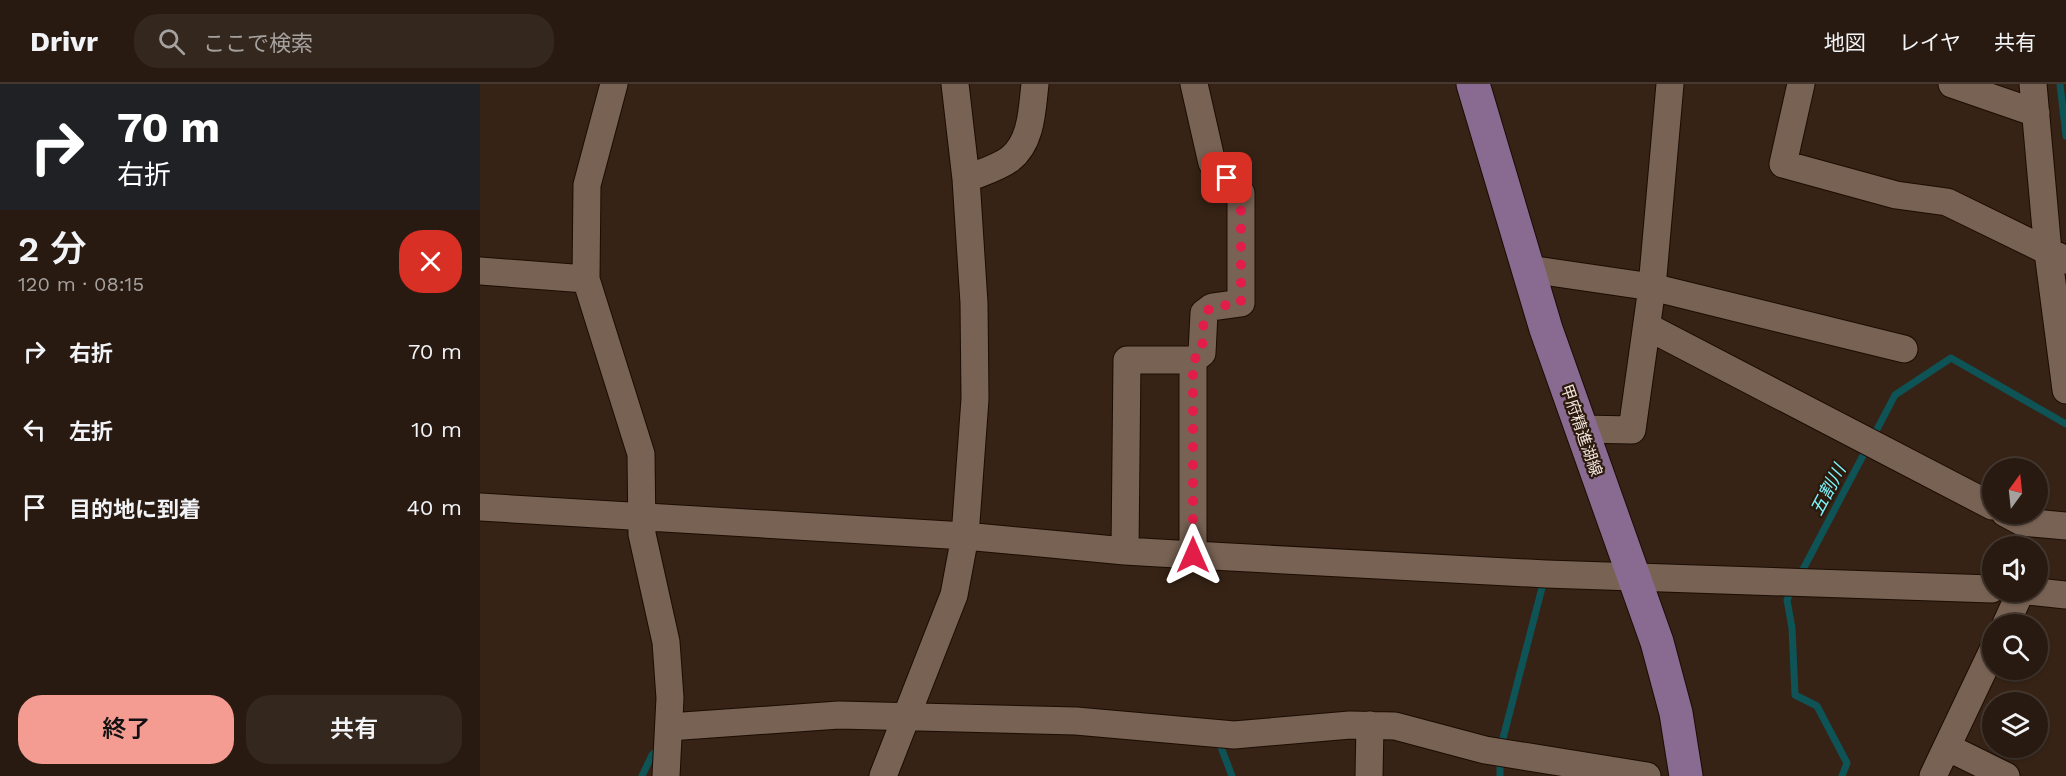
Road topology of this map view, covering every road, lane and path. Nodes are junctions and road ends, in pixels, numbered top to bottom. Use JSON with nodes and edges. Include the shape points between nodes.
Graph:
{"nodes":[{"id":1,"x":614,"y":84,"type":"edge"},
{"id":2,"x":955,"y":84,"type":"edge"},
{"id":3,"x":1035,"y":84,"type":"edge"},
{"id":4,"x":1194,"y":84,"type":"edge"},
{"id":5,"x":1473,"y":84,"type":"edge"},
{"id":6,"x":1670,"y":84,"type":"edge"},
{"id":7,"x":1801,"y":84,"type":"edge"},
{"id":8,"x":1952,"y":84,"type":"edge"},
{"id":9,"x":2033,"y":84,"type":"edge"},
{"id":10,"x":2036,"y":113,"type":"junction"},
{"id":11,"x":966,"y":178,"type":"junction"},
{"id":12,"x":2057,"y":256,"type":"edge"},
{"id":13,"x":1528,"y":269,"type":"junction"},
{"id":14,"x":480,"y":271,"type":"edge"},
{"id":15,"x":586,"y":279,"type":"junction"},
{"id":16,"x":1652,"y":287,"type":"junction"},
{"id":17,"x":1648,"y":327,"type":"junction"},
{"id":18,"x":1904,"y":349,"type":"dead end"},
{"id":19,"x":1193,"y":360,"type":"junction"},
{"id":20,"x":2066,"y":390,"type":"edge"},
{"id":21,"x":1581,"y":429,"type":"junction"},
{"id":22,"x":1982,"y":501,"type":"edge"},
{"id":23,"x":480,"y":507,"type":"edge"},
{"id":24,"x":642,"y":516,"type":"junction"},
{"id":25,"x":2044,"y":524,"type":"edge"},
{"id":26,"x":2066,"y":526,"type":"edge"},
{"id":27,"x":965,"y":536,"type":"junction"},
{"id":28,"x":1125,"y":551,"type":"junction"},
{"id":29,"x":1193,"y":555,"type":"junction"},
{"id":30,"x":1634,"y":578,"type":"junction"},
{"id":31,"x":1982,"y":589,"type":"edge"},
{"id":32,"x":2048,"y":593,"type":"edge"},
{"id":33,"x":2066,"y":595,"type":"edge"},
{"id":34,"x":1982,"y":673,"type":"edge"},
{"id":35,"x":908,"y":715,"type":"junction"},
{"id":36,"x":1370,"y":725,"type":"junction"},
{"id":37,"x":669,"y":727,"type":"junction"},
{"id":38,"x":1947,"y":747,"type":"junction"},
{"id":39,"x":666,"y":776,"type":"edge"},
{"id":40,"x":883,"y":776,"type":"edge"},
{"id":41,"x":1369,"y":776,"type":"edge"},
{"id":42,"x":1647,"y":776,"type":"edge"},
{"id":43,"x":1686,"y":776,"type":"edge"},
{"id":44,"x":1933,"y":776,"type":"edge"},
{"id":45,"x":2006,"y":776,"type":"edge"}],
"edges":[{"from":1,"to":15,"type":"street","via":[[587,184]]},
{"from":2,"to":11,"type":"street"},
{"from":3,"to":11,"type":"street","via":[[1022,148],[1009,160]]},
{"from":4,"to":19,"type":"street","via":[[1212,163],[1241,193],[1241,303],[1212,307],[1204,313],[1202,353]]},
{"from":5,"to":13,"type":"main road","name":"甲府精進湖線"},
{"from":6,"to":16,"type":"street"},
{"from":7,"to":12,"type":"street","via":[[1783,164],[1896,195],[1947,202]]},
{"from":8,"to":10,"type":"street"},
{"from":9,"to":10,"type":"street"},
{"from":10,"to":12,"type":"street"},
{"from":11,"to":27,"type":"street","via":[[975,399]]},
{"from":12,"to":20,"type":"street"},
{"from":13,"to":16,"type":"street"},
{"from":13,"to":21,"type":"main road","name":"甲府精進湖線"},
{"from":14,"to":15,"type":"street"},
{"from":15,"to":24,"type":"street","via":[[641,454]]},
{"from":16,"to":17,"type":"street"},
{"from":16,"to":18,"type":"street"},
{"from":17,"to":21,"type":"street","via":[[1632,430]]},
{"from":17,"to":22,"type":"street"},
{"from":19,"to":28,"type":"street","via":[[1127,360]]},
{"from":19,"to":29,"type":"street"},
{"from":21,"to":30,"type":"main road","name":"甲府精進湖線"},
{"from":23,"to":24,"type":"street"},
{"from":24,"to":27,"type":"street"},
{"from":24,"to":37,"type":"street","via":[[642,534],[666,642]]},
{"from":25,"to":26,"type":"street"},
{"from":27,"to":28,"type":"street"},
{"from":27,"to":35,"type":"street","via":[[954,595]]},
{"from":28,"to":29,"type":"street"},
{"from":29,"to":30,"type":"street"},
{"from":30,"to":31,"type":"street"},
{"from":30,"to":43,"type":"main road","name":"甲府精進湖線","via":[[1676,713]]},
{"from":32,"to":33,"type":"street"},
{"from":34,"to":38,"type":"street"},
{"from":35,"to":36,"type":"street","via":[[1076,721],[1234,735]]},
{"from":35,"to":37,"type":"street","via":[[839,715]]},
{"from":35,"to":40,"type":"street"},
{"from":36,"to":41,"type":"street"},
{"from":36,"to":42,"type":"street","via":[[1395,726],[1485,750]]},
{"from":37,"to":39,"type":"street"},
{"from":38,"to":44,"type":"street"},
{"from":38,"to":45,"type":"street"}]}
